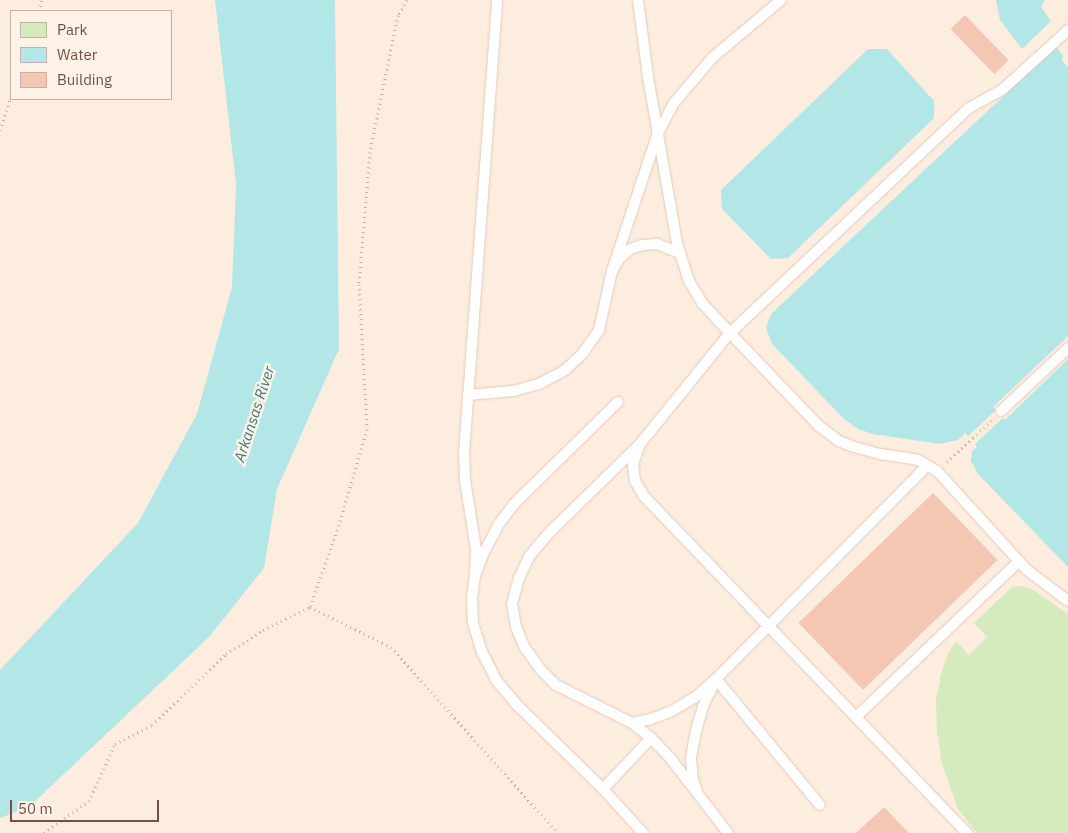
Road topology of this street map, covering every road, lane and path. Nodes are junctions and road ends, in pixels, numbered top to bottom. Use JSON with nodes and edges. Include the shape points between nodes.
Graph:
{"nodes":[{"id":1,"x":407,"y":0,"type":"edge"},
{"id":2,"x":496,"y":0,"type":"edge"},
{"id":3,"x":638,"y":0,"type":"edge"},
{"id":4,"x":781,"y":0,"type":"edge"},
{"id":5,"x":1068,"y":30,"type":"edge"},
{"id":6,"x":10,"y":100,"type":"edge"},
{"id":7,"x":0,"y":130,"type":"edge"},
{"id":8,"x":658,"y":134,"type":"junction"},
{"id":9,"x":680,"y":253,"type":"junction"},
{"id":10,"x":612,"y":271,"type":"junction"},
{"id":11,"x":730,"y":333,"type":"junction"},
{"id":12,"x":1068,"y":348,"type":"edge"},
{"id":13,"x":468,"y":395,"type":"junction"},
{"id":14,"x":618,"y":402,"type":"dead end"},
{"id":15,"x":1001,"y":411,"type":"joint"},
{"id":16,"x":640,"y":444,"type":"junction"},
{"id":17,"x":927,"y":466,"type":"junction"},
{"id":18,"x":937,"y":471,"type":"junction"},
{"id":19,"x":1019,"y":561,"type":"junction"},
{"id":20,"x":475,"y":576,"type":"junction"},
{"id":21,"x":1068,"y":601,"type":"edge"},
{"id":22,"x":310,"y":607,"type":"junction"},
{"id":23,"x":768,"y":625,"type":"junction"},
{"id":24,"x":716,"y":679,"type":"junction"},
{"id":25,"x":856,"y":717,"type":"junction"},
{"id":26,"x":632,"y":723,"type":"junction"},
{"id":27,"x":651,"y":738,"type":"junction"},
{"id":28,"x":603,"y":789,"type":"junction"},
{"id":29,"x":702,"y":801,"type":"junction"},
{"id":30,"x":820,"y":805,"type":"dead end"},
{"id":31,"x":44,"y":833,"type":"edge"},
{"id":32,"x":558,"y":833,"type":"edge"},
{"id":33,"x":643,"y":833,"type":"edge"},
{"id":34,"x":728,"y":833,"type":"edge"},
{"id":35,"x":968,"y":833,"type":"edge"}],
"edges":[{"from":1,"to":22,"type":"path","via":[[398,16],[370,152],[359,284],[367,429],[340,525]]},
{"from":2,"to":13,"type":"lane"},
{"from":3,"to":8,"type":"lane"},
{"from":4,"to":8,"type":"lane","via":[[712,58],[674,103]]},
{"from":5,"to":11,"type":"lane","via":[[1004,89],[969,108]]},
{"from":6,"to":7,"type":"path"},
{"from":8,"to":9,"type":"lane"},
{"from":8,"to":10,"type":"lane"},
{"from":9,"to":10,"type":"lane","via":[[657,244],[642,245],[630,249]]},
{"from":9,"to":11,"type":"lane","via":[[689,281],[702,303]]},
{"from":10,"to":13,"type":"lane","via":[[598,330],[583,353],[565,370],[540,384]]},
{"from":11,"to":16,"type":"lane"},
{"from":11,"to":17,"type":"lane","via":[[819,426],[839,441],[881,454],[918,460]]},
{"from":12,"to":15,"type":"lane"},
{"from":13,"to":20,"type":"lane","via":[[465,480],[476,548]]},
{"from":14,"to":20,"type":"lane","via":[[514,504],[488,545]]},
{"from":15,"to":18,"type":"path"},
{"from":16,"to":23,"type":"lane","via":[[633,464],[635,481],[644,496]]},
{"from":16,"to":26,"type":"lane","via":[[529,557],[512,604],[516,627],[525,648],[541,670],[556,684]]},
{"from":17,"to":18,"type":"lane"},
{"from":17,"to":23,"type":"lane"},
{"from":18,"to":19,"type":"lane"},
{"from":19,"to":21,"type":"lane"},
{"from":19,"to":25,"type":"lane"},
{"from":20,"to":28,"type":"lane","via":[[473,623],[482,652],[496,680],[517,705]]},
{"from":22,"to":31,"type":"path","via":[[263,630],[226,654],[152,725],[115,744],[89,801]]},
{"from":22,"to":32,"type":"path","via":[[391,648]]},
{"from":23,"to":24,"type":"lane"},
{"from":23,"to":25,"type":"lane"},
{"from":24,"to":26,"type":"lane","via":[[672,712]]},
{"from":24,"to":29,"type":"lane","via":[[703,706],[691,758],[693,781]]},
{"from":24,"to":30,"type":"lane"},
{"from":25,"to":35,"type":"lane"},
{"from":26,"to":27,"type":"lane"},
{"from":27,"to":28,"type":"lane"},
{"from":27,"to":29,"type":"lane"},
{"from":28,"to":33,"type":"lane"},
{"from":29,"to":34,"type":"lane"}]}
